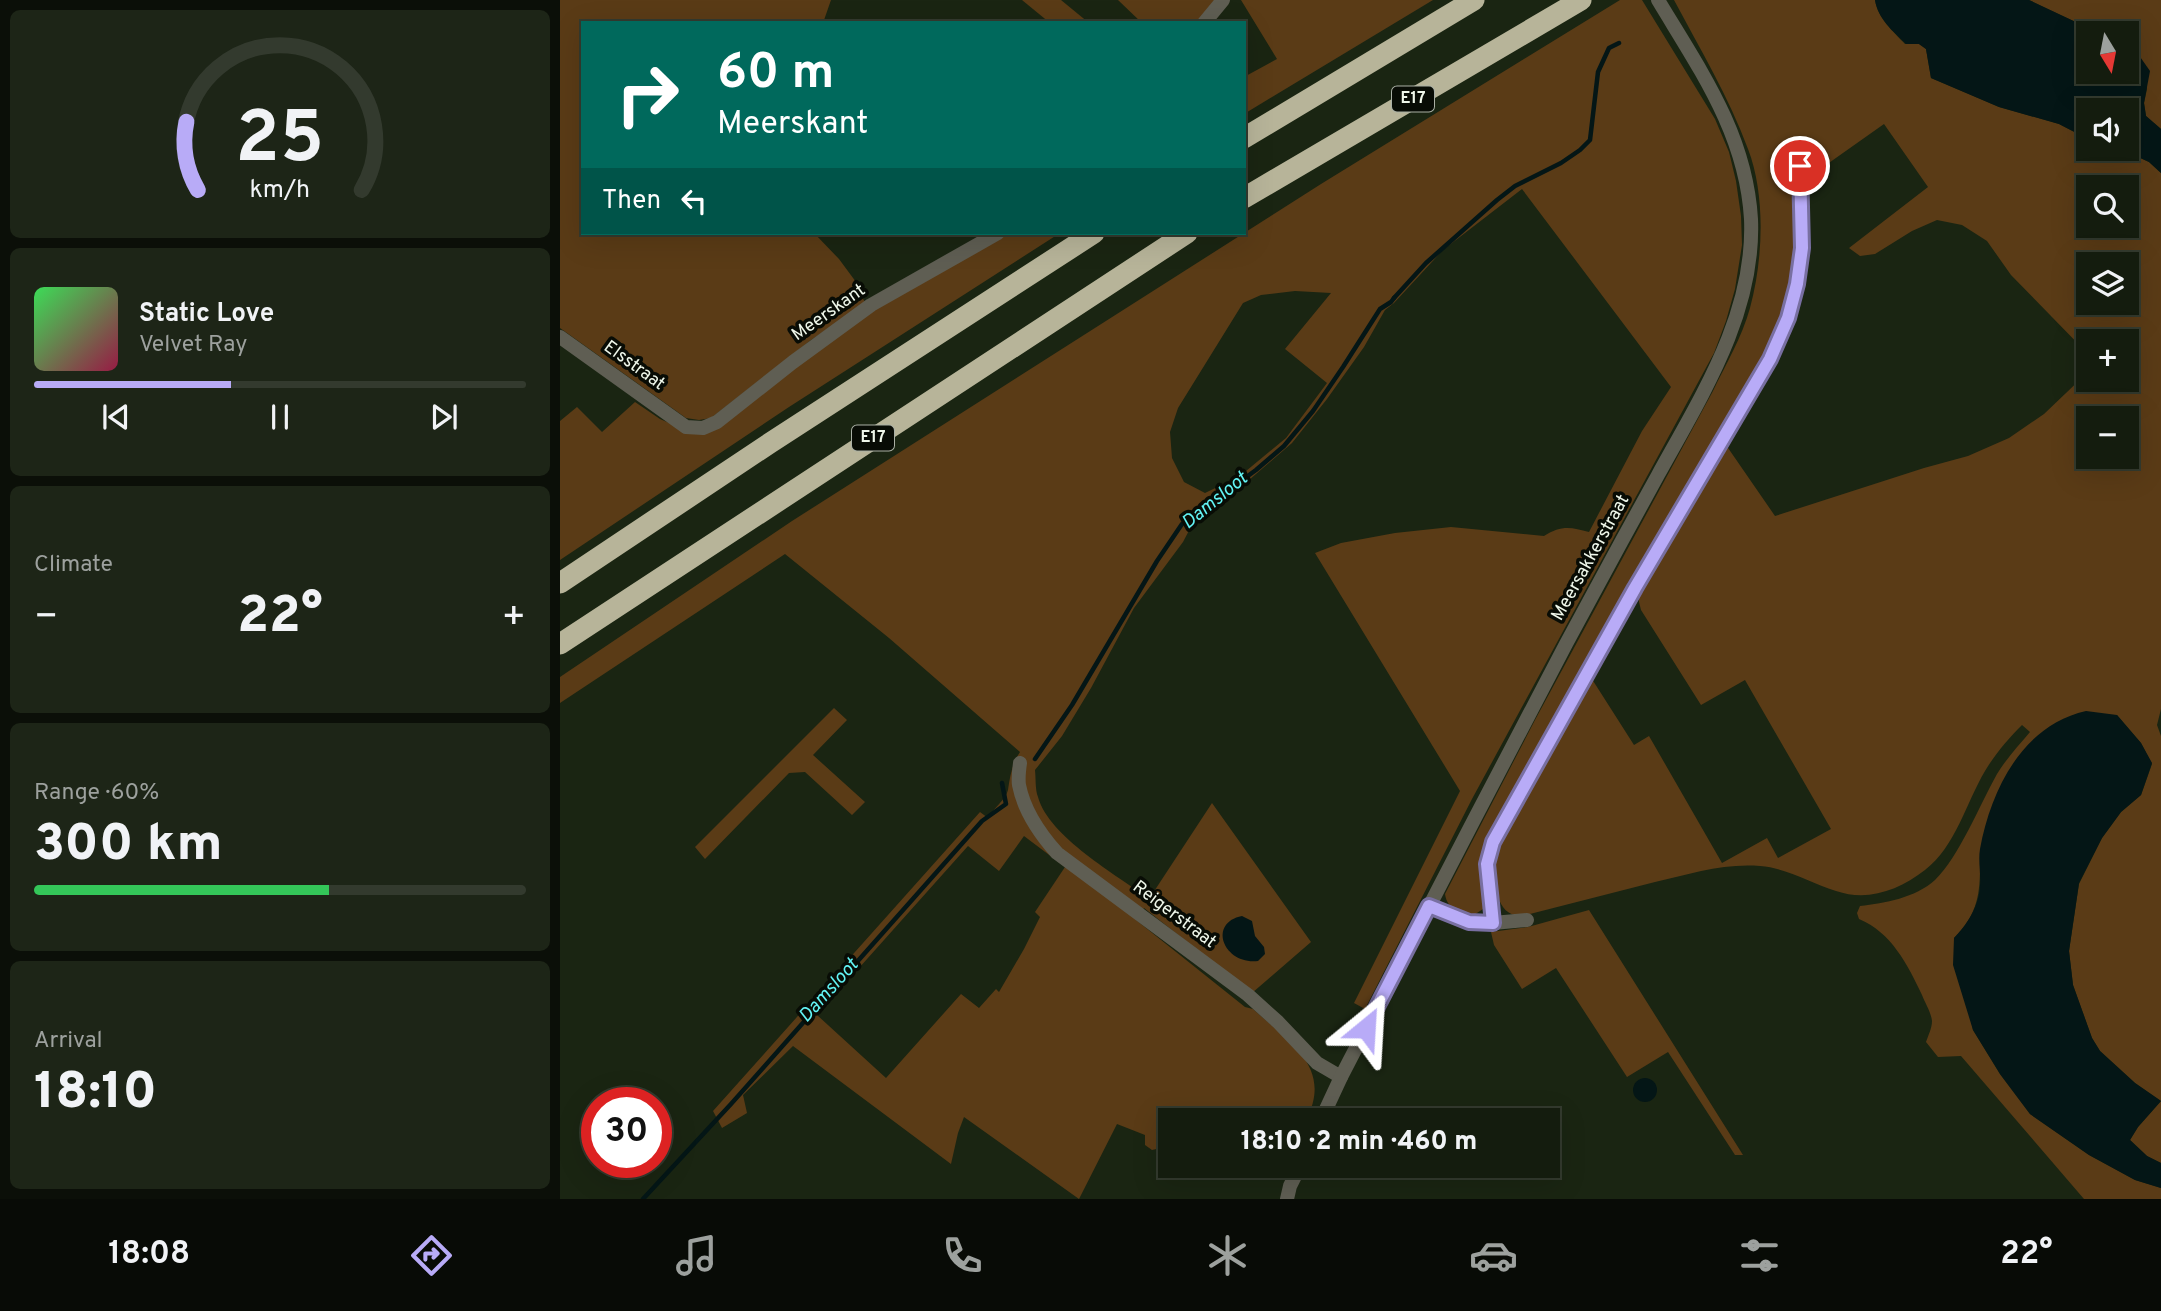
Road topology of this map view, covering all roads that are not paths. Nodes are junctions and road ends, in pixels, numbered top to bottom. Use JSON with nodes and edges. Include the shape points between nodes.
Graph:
{"nodes":[{"id":1,"x":1223,"y":0,"type":"edge"},
{"id":2,"x":1474,"y":0,"type":"edge"},
{"id":3,"x":1581,"y":0,"type":"edge"},
{"id":4,"x":1658,"y":0,"type":"edge"},
{"id":5,"x":1206,"y":21,"type":"edge"},
{"id":6,"x":1246,"y":137,"type":"edge"},
{"id":7,"x":1800,"y":166,"type":"dead end"},
{"id":8,"x":1246,"y":197,"type":"edge"},
{"id":9,"x":994,"y":235,"type":"edge"},
{"id":10,"x":1091,"y":235,"type":"edge"},
{"id":11,"x":1184,"y":235,"type":"edge"},
{"id":12,"x":560,"y":337,"type":"edge"},
{"id":13,"x":686,"y":427,"type":"joint"},
{"id":14,"x":560,"y":583,"type":"edge"},
{"id":15,"x":560,"y":644,"type":"edge"},
{"id":16,"x":1020,"y":763,"type":"dead end"},
{"id":17,"x":1429,"y":906,"type":"junction"},
{"id":18,"x":1528,"y":920,"type":"dead end"},
{"id":19,"x":1493,"y":923,"type":"junction"},
{"id":20,"x":1341,"y":1077,"type":"junction"},
{"id":21,"x":1327,"y":1108,"type":"edge"},
{"id":22,"x":1294,"y":1178,"type":"edge"},
{"id":23,"x":1287,"y":1199,"type":"edge"}],
"edges":[{"from":1,"to":5,"type":"street"},
{"from":2,"to":6,"type":"highway"},
{"from":3,"to":8,"type":"highway","number":"E17"},
{"from":4,"to":17,"type":"street","name":"Meersakkerstraat","via":[[1723,109],[1738,148],[1751,219],[1748,276],[1733,330],[1700,399]]},
{"from":7,"to":19,"type":"street","via":[[1802,248],[1788,318],[1770,359],[1493,842],[1487,864]]},
{"from":9,"to":13,"type":"street","name":"Meerskant","via":[[871,305],[717,422],[703,428]]},
{"from":10,"to":14,"type":"highway"},
{"from":11,"to":15,"type":"highway","number":"E17"},
{"from":12,"to":13,"type":"street","name":"Elsstraat"},
{"from":16,"to":20,"type":"street","name":"Reigerstraat","via":[[1018,784],[1025,803],[1057,853],[1248,995],[1317,1063]]},
{"from":17,"to":19,"type":"street","via":[[1469,922]]},
{"from":17,"to":20,"type":"street","name":"Meersakkerstraat"},
{"from":18,"to":19,"type":"street"},
{"from":20,"to":21,"type":"street","name":"Meersakkerstraat"},
{"from":22,"to":23,"type":"street"}]}
